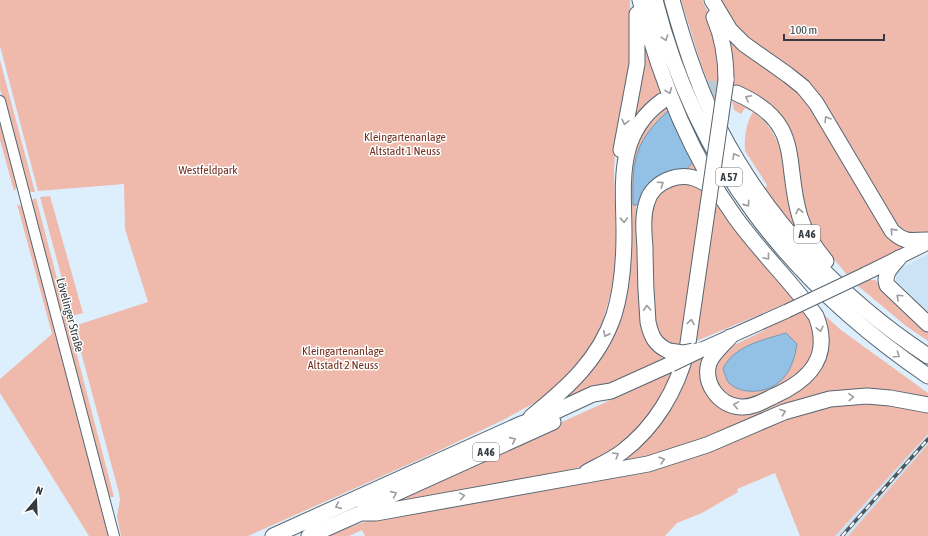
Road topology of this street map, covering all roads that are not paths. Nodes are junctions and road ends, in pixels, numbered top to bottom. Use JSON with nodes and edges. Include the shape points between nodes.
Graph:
{"nodes":[{"id":1,"x":635,"y":0,"type":"edge"},
{"id":2,"x":640,"y":0,"type":"edge"},
{"id":3,"x":655,"y":0,"type":"edge"},
{"id":4,"x":672,"y":0,"type":"edge"},
{"id":5,"x":706,"y":0,"type":"edge"},
{"id":6,"x":712,"y":0,"type":"edge"},
{"id":7,"x":736,"y":93,"type":"tunnel mouth"},
{"id":8,"x":0,"y":101,"type":"edge"},
{"id":9,"x":662,"y":101,"type":"tunnel mouth"},
{"id":10,"x":623,"y":181,"type":"junction"},
{"id":11,"x":720,"y":193,"type":"junction"},
{"id":12,"x":928,"y":240,"type":"edge"},
{"id":13,"x":928,"y":243,"type":"edge"},
{"id":14,"x":899,"y":258,"type":"junction"},
{"id":15,"x":791,"y":285,"type":"junction"},
{"id":16,"x":928,"y":324,"type":"edge"},
{"id":17,"x":867,"y":332,"type":"junction"},
{"id":18,"x":730,"y":337,"type":"junction"},
{"id":19,"x":928,"y":349,"type":"edge"},
{"id":20,"x":700,"y":350,"type":"joint"},
{"id":21,"x":928,"y":356,"type":"edge"},
{"id":22,"x":670,"y":358,"type":"junction"},
{"id":23,"x":928,"y":376,"type":"edge"},
{"id":24,"x":611,"y":391,"type":"junction"},
{"id":25,"x":928,"y":405,"type":"edge"},
{"id":26,"x":521,"y":424,"type":"junction"},
{"id":27,"x":583,"y":474,"type":"junction"},
{"id":28,"x":361,"y":512,"type":"junction"},
{"id":29,"x":114,"y":536,"type":"edge"},
{"id":30,"x":273,"y":536,"type":"edge"},
{"id":31,"x":309,"y":536,"type":"edge"}],
"edges":[{"from":1,"to":10,"type":"highway","one_way":true,"via":[[637,64],[621,148],[619,169]]},
{"from":2,"to":11,"type":"highway","one_way":true,"via":[[667,87],[682,122]]},
{"from":3,"to":17,"type":"highway","number":"A 57","one_way":true,"via":[[673,63],[688,100],[724,169],[752,210],[800,269]]},
{"from":21,"to":4,"type":"highway","number":"A 57","one_way":true,"via":[[843,290],[813,261],[772,212],[737,160],[719,127],[689,58]]},
{"from":27,"to":5,"type":"highway","one_way":true,"bridge":true,"via":[[622,452],[640,437],[653,422],[674,387],[682,367],[726,80],[726,56],[720,32]]},
{"from":12,"to":6,"type":"highway","one_way":true,"via":[[906,241],[892,231],[816,103],[803,87],[744,44],[730,30]]},
{"from":19,"to":7,"type":"highway","number":"A 46","one_way":true,"via":[[852,290],[816,250],[800,217],[785,137],[775,120],[762,107]]},
{"from":8,"to":29,"type":"street","name":"Lövelinger Straße"},
{"from":9,"to":10,"type":"highway","number":"A 46","via":[[645,116],[635,131],[628,151]]},
{"from":10,"to":26,"type":"highway","number":"A 46","one_way":true,"via":[[623,269],[618,297],[606,333],[587,366],[576,379]]},
{"from":11,"to":15,"type":"highway","one_way":true,"via":[[753,241]]},
{"from":22,"to":11,"type":"highway","one_way":true,"via":[[656,343],[650,333],[648,322],[644,222],[647,202],[659,184],[675,177],[703,180]]},
{"from":13,"to":14,"type":"main road"},
{"from":16,"to":14,"type":"highway","one_way":true,"via":[[887,285],[886,273]]},
{"from":14,"to":18,"type":"main road","bridge":true},
{"from":15,"to":17,"type":"highway","via":[[847,322]]},
{"from":15,"to":18,"type":"highway","one_way":true,"via":[[816,316],[821,337],[821,347],[815,366],[801,381],[784,392],[751,405],[740,407],[721,400],[714,393],[708,373],[709,362]]},
{"from":17,"to":23,"type":"highway","number":"A 57","one_way":true},
{"from":18,"to":20,"type":"main road"},
{"from":20,"to":22,"type":"highway","bridge":true},
{"from":22,"to":24,"type":"highway","number":"A 46"},
{"from":24,"to":26,"type":"highway","via":[[593,394]]},
{"from":28,"to":24,"type":"highway","number":"A 46","one_way":true,"via":[[372,504],[598,402]]},
{"from":27,"to":25,"type":"highway","one_way":true,"via":[[620,470],[678,455],[784,412],[830,399],[868,396]]},
{"from":26,"to":30,"type":"highway","number":"A 46","one_way":true},
{"from":28,"to":27,"type":"highway","one_way":true,"via":[[376,512]]},
{"from":28,"to":31,"type":"highway","number":"A 46"}]}
